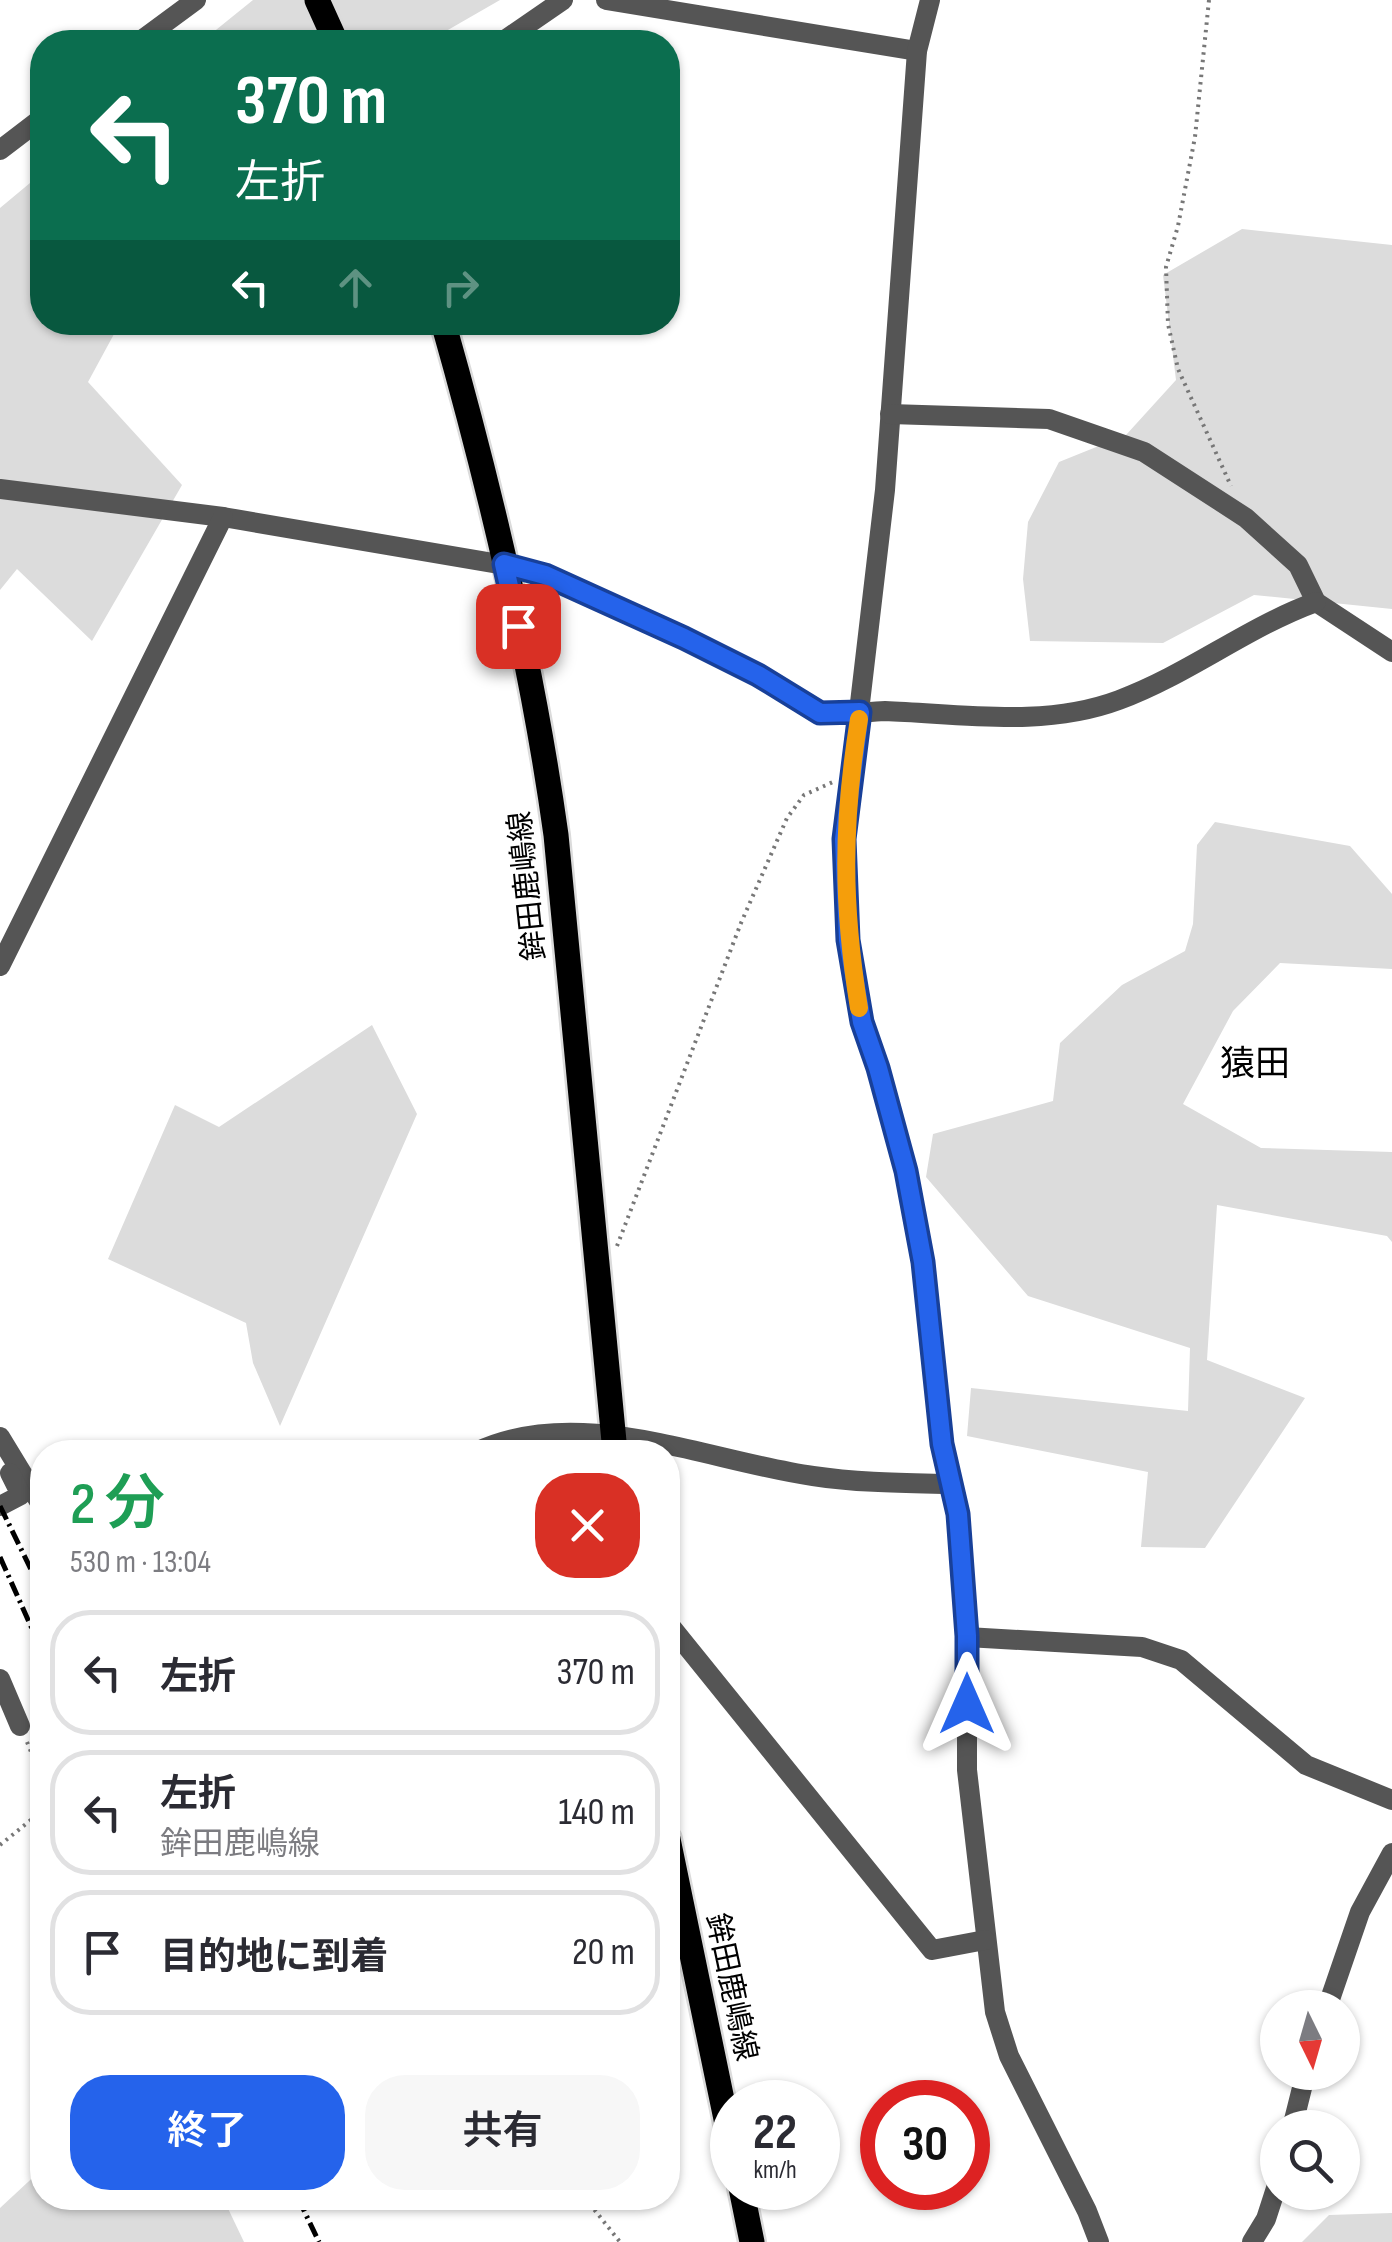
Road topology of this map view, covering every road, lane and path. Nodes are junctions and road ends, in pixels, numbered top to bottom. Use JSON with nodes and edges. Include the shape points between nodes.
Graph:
{"nodes":[{"id":1,"x":196,"y":0,"type":"edge"},
{"id":2,"x":317,"y":0,"type":"edge"},
{"id":3,"x":563,"y":0,"type":"edge"},
{"id":4,"x":606,"y":0,"type":"edge"},
{"id":5,"x":930,"y":0,"type":"edge"},
{"id":6,"x":1209,"y":0,"type":"edge"},
{"id":7,"x":155,"y":30,"type":"edge"},
{"id":8,"x":331,"y":30,"type":"edge"},
{"id":9,"x":519,"y":30,"type":"edge"},
{"id":10,"x":917,"y":51,"type":"junction"},
{"id":11,"x":30,"y":127,"type":"edge"},
{"id":12,"x":0,"y":150,"type":"edge"},
{"id":13,"x":446,"y":335,"type":"edge"},
{"id":14,"x":890,"y":414,"type":"junction"},
{"id":15,"x":1231,"y":486,"type":"dead end"},
{"id":16,"x":0,"y":489,"type":"edge"},
{"id":17,"x":223,"y":517,"type":"junction"},
{"id":18,"x":504,"y":564,"type":"junction"},
{"id":19,"x":1316,"y":602,"type":"junction"},
{"id":20,"x":1392,"y":652,"type":"edge"},
{"id":21,"x":860,"y":712,"type":"junction"},
{"id":22,"x":850,"y":774,"type":"junction"},
{"id":23,"x":0,"y":966,"type":"edge"},
{"id":24,"x":598,"y":1264,"type":"junction"},
{"id":25,"x":0,"y":1437,"type":"edge"},
{"id":26,"x":538,"y":1440,"type":"edge"},
{"id":27,"x":595,"y":1440,"type":"edge"},
{"id":28,"x":614,"y":1440,"type":"edge"},
{"id":29,"x":0,"y":1455,"type":"edge"},
{"id":30,"x":680,"y":1455,"type":"edge"},
{"id":31,"x":951,"y":1484,"type":"junction"},
{"id":32,"x":30,"y":1486,"type":"edge"},
{"id":33,"x":0,"y":1506,"type":"edge"},
{"id":34,"x":967,"y":1636,"type":"junction"},
{"id":35,"x":680,"y":1638,"type":"edge"},
{"id":36,"x":0,"y":1679,"type":"edge"},
{"id":37,"x":20,"y":1726,"type":"dead end"},
{"id":38,"x":1392,"y":1800,"type":"edge"},
{"id":39,"x":30,"y":1821,"type":"edge"},
{"id":40,"x":0,"y":1845,"type":"edge"},
{"id":41,"x":1392,"y":1853,"type":"edge"},
{"id":42,"x":680,"y":1897,"type":"edge"},
{"id":43,"x":985,"y":1940,"type":"junction"},
{"id":44,"x":1333,"y":1990,"type":"edge"},
{"id":45,"x":718,"y":2080,"type":"edge"},
{"id":46,"x":595,"y":2210,"type":"edge"},
{"id":47,"x":745,"y":2210,"type":"edge"},
{"id":48,"x":1269,"y":2210,"type":"edge"},
{"id":49,"x":620,"y":2242,"type":"edge"},
{"id":50,"x":752,"y":2242,"type":"edge"},
{"id":51,"x":1099,"y":2242,"type":"edge"},
{"id":52,"x":1252,"y":2242,"type":"edge"}],
"edges":[{"from":1,"to":7,"type":"street"},
{"from":2,"to":8,"type":"main road"},
{"from":3,"to":9,"type":"street"},
{"from":4,"to":10,"type":"street"},
{"from":5,"to":10,"type":"street"},
{"from":6,"to":15,"type":"path","via":[[1195,137],[1166,268],[1168,324],[1178,370]]},
{"from":10,"to":14,"type":"street"},
{"from":11,"to":12,"type":"street"},
{"from":13,"to":18,"type":"main road","name":"鉾田鹿嶋線"},
{"from":14,"to":19,"type":"street","via":[[1049,419],[1144,452],[1279,544]]},
{"from":14,"to":21,"type":"street"},
{"from":16,"to":17,"type":"street"},
{"from":17,"to":18,"type":"street"},
{"from":17,"to":23,"type":"street"},
{"from":18,"to":21,"type":"street","via":[[545,575],[684,638],[820,713]]},
{"from":18,"to":24,"type":"main road","name":"鉾田鹿嶋線","via":[[538,713],[556,835]]},
{"from":19,"to":20,"type":"street"},
{"from":19,"to":21,"type":"street","via":[[1276,616],[1173,677],[1085,710],[990,719]]},
{"from":21,"to":22,"type":"street"},
{"from":22,"to":24,"type":"path","via":[[804,795],[787,818],[617,1246]]},
{"from":22,"to":31,"type":"street","via":[[844,839],[848,940],[862,1022],[910,1189]]},
{"from":24,"to":28,"type":"main road","name":"鉾田鹿嶋線"},
{"from":25,"to":32,"type":"street"},
{"from":26,"to":27,"type":"street","via":[[561,1431]]},
{"from":29,"to":33,"type":"street","via":[[21,1495]]},
{"from":30,"to":31,"type":"street","via":[[859,1482]]},
{"from":31,"to":34,"type":"street"},
{"from":34,"to":38,"type":"street","via":[[1142,1647],[1181,1660],[1306,1765]]},
{"from":34,"to":43,"type":"street","via":[[967,1770]]},
{"from":35,"to":43,"type":"street","via":[[932,1950]]},
{"from":36,"to":37,"type":"street"},
{"from":39,"to":40,"type":"path"},
{"from":41,"to":44,"type":"street","via":[[1360,1912]]},
{"from":42,"to":45,"type":"main road","name":"鉾田鹿嶋線"},
{"from":43,"to":51,"type":"street","via":[[1009,2056]]},
{"from":46,"to":49,"type":"path"},
{"from":47,"to":50,"type":"main road"},
{"from":48,"to":52,"type":"street"}]}
